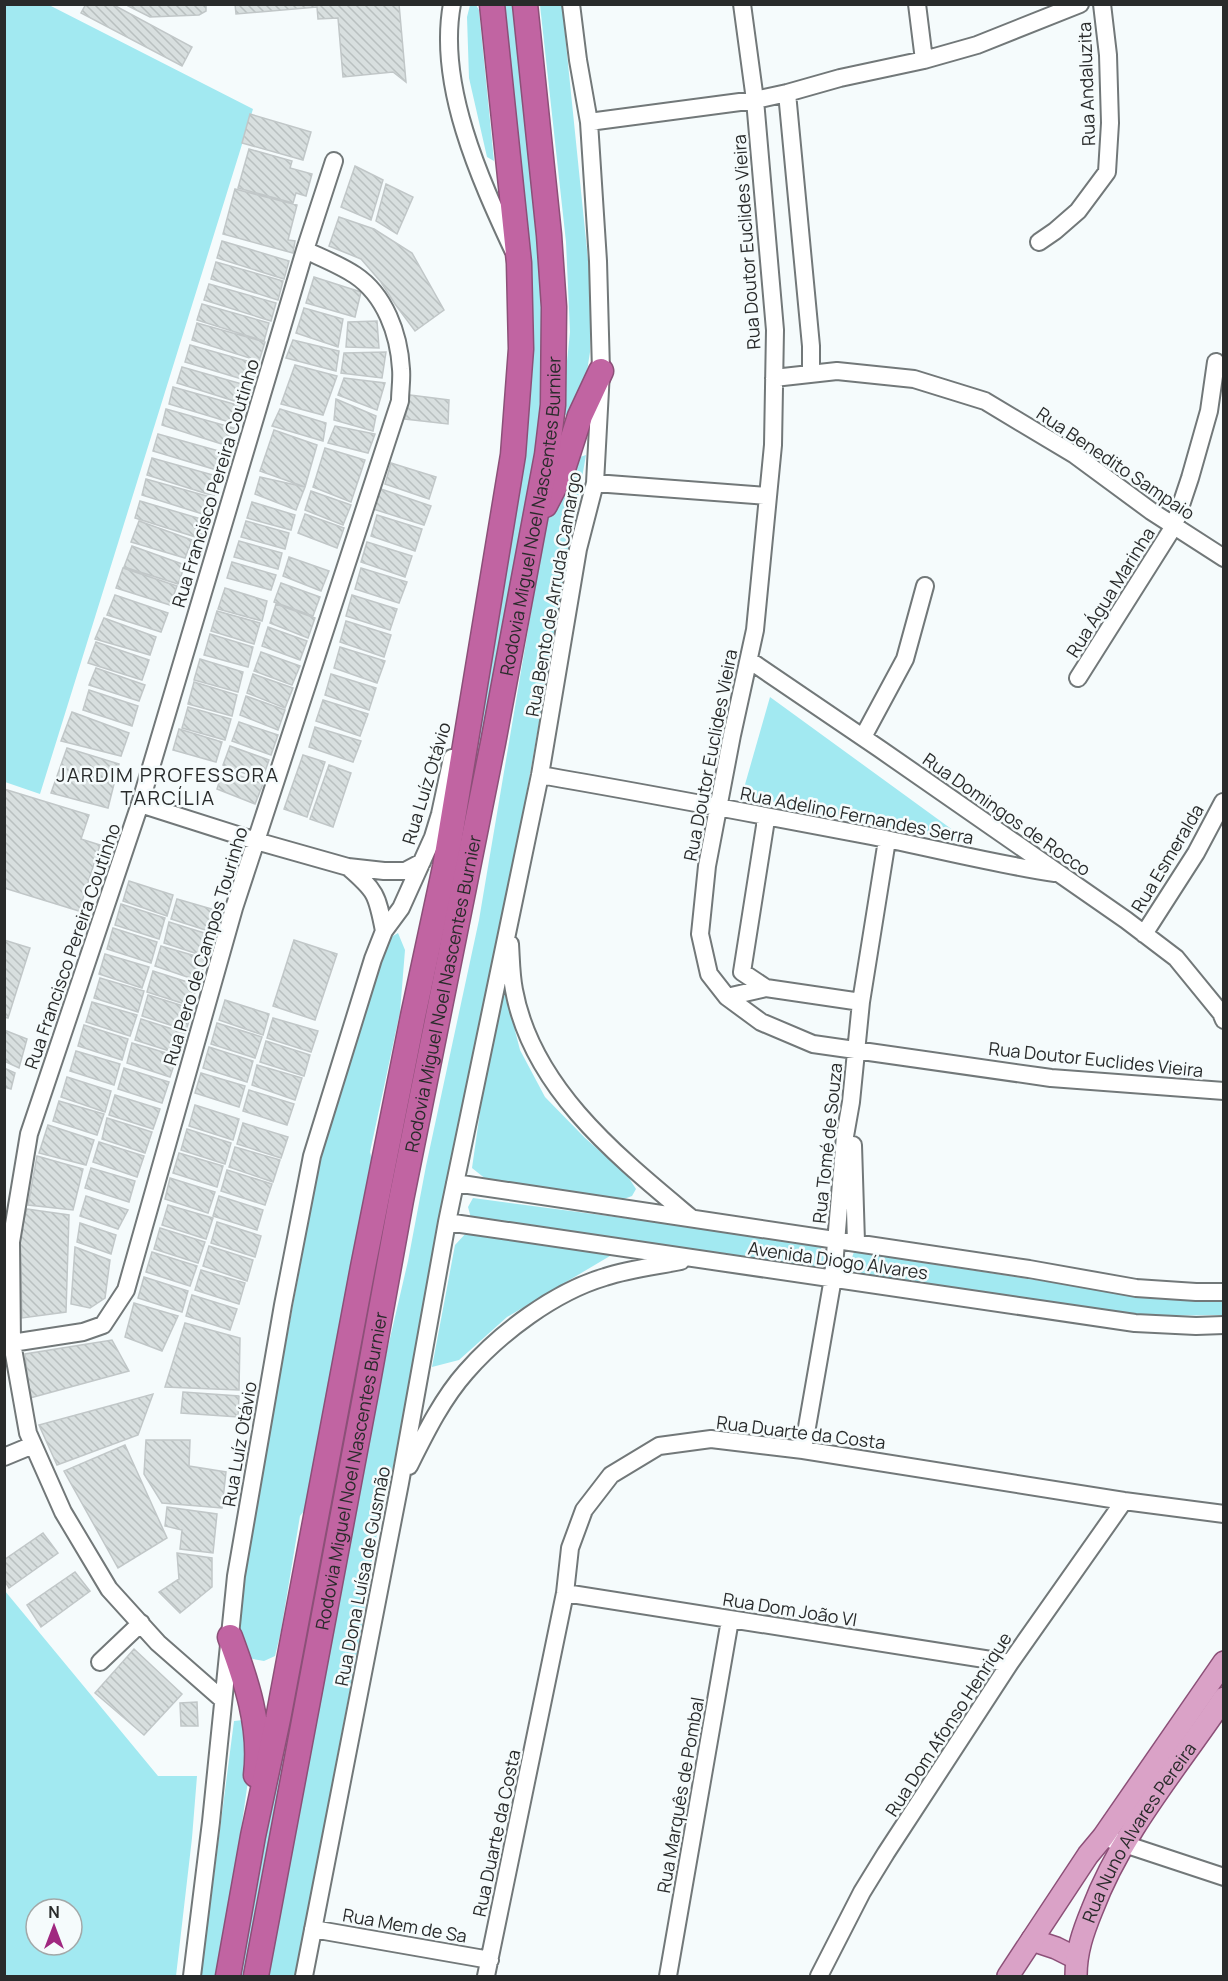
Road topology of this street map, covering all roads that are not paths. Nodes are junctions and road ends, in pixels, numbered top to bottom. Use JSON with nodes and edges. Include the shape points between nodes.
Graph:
{"nodes":[{"id":1,"x":452,"y":4,"type":"edge"},
{"id":2,"x":492,"y":4,"type":"edge"},
{"id":3,"x":525,"y":4,"type":"edge"},
{"id":4,"x":571,"y":4,"type":"edge"},
{"id":5,"x":741,"y":4,"type":"edge"},
{"id":6,"x":917,"y":4,"type":"edge"},
{"id":7,"x":1080,"y":4,"type":"edge"},
{"id":8,"x":1102,"y":4,"type":"edge"},
{"id":9,"x":924,"y":60,"type":"junction"},
{"id":10,"x":787,"y":93,"type":"junction"},
{"id":11,"x":755,"y":100,"type":"junction"},
{"id":12,"x":589,"y":122,"type":"junction"},
{"id":13,"x":334,"y":161,"type":"dead end"},
{"id":14,"x":1039,"y":242,"type":"dead end"},
{"id":15,"x":305,"y":250,"type":"junction"},
{"id":16,"x":519,"y":263,"type":"junction"},
{"id":17,"x":1216,"y":362,"type":"dead end"},
{"id":18,"x":601,"y":371,"type":"junction"},
{"id":19,"x":811,"y":374,"type":"junction"},
{"id":20,"x":774,"y":378,"type":"junction"},
{"id":21,"x":595,"y":483,"type":"junction"},
{"id":22,"x":768,"y":496,"type":"junction"},
{"id":23,"x":1174,"y":526,"type":"junction"},
{"id":24,"x":531,"y":531,"type":"junction"},
{"id":25,"x":1224,"y":558,"type":"edge"},
{"id":26,"x":925,"y":586,"type":"dead end"},
{"id":27,"x":748,"y":660,"type":"junction"},
{"id":28,"x":1078,"y":678,"type":"dead end"},
{"id":29,"x":470,"y":709,"type":"junction"},
{"id":30,"x":863,"y":737,"type":"junction"},
{"id":31,"x":540,"y":775,"type":"junction"},
{"id":32,"x":1223,"y":802,"type":"edge"},
{"id":33,"x":140,"y":804,"type":"junction"},
{"id":34,"x":718,"y":807,"type":"junction"},
{"id":35,"x":765,"y":816,"type":"junction"},
{"id":36,"x":887,"y":840,"type":"junction"},
{"id":37,"x":256,"y":841,"type":"junction"},
{"id":38,"x":422,"y":862,"type":"junction"},
{"id":39,"x":348,"y":867,"type":"junction"},
{"id":40,"x":1060,"y":874,"type":"junction"},
{"id":41,"x":509,"y":927,"type":"junction"},
{"id":42,"x":384,"y":931,"type":"junction"},
{"id":43,"x":1144,"y":934,"type":"junction"},
{"id":44,"x":766,"y":988,"type":"junction"},
{"id":45,"x":726,"y":997,"type":"junction"},
{"id":46,"x":861,"y":1002,"type":"junction"},
{"id":47,"x":1224,"y":1020,"type":"edge"},
{"id":48,"x":857,"y":1050,"type":"junction"},
{"id":49,"x":1224,"y":1091,"type":"edge"},
{"id":50,"x":851,"y":1102,"type":"junction"},
{"id":51,"x":455,"y":1183,"type":"junction"},
{"id":52,"x":691,"y":1218,"type":"junction"},
{"id":53,"x":447,"y":1222,"type":"junction"},
{"id":54,"x":835,"y":1240,"type":"junction"},
{"id":55,"x":856,"y":1242,"type":"junction"},
{"id":56,"x":693,"y":1259,"type":"junction"},
{"id":57,"x":833,"y":1278,"type":"junction"},
{"id":58,"x":1224,"y":1292,"type":"edge"},
{"id":59,"x":1224,"y":1325,"type":"edge"},
{"id":60,"x":12,"y":1343,"type":"junction"},
{"id":61,"x":32,"y":1441,"type":"junction"},
{"id":62,"x":4,"y":1445,"type":"edge"},
{"id":63,"x":803,"y":1450,"type":"junction"},
{"id":64,"x":4,"y":1457,"type":"edge"},
{"id":65,"x":400,"y":1483,"type":"junction"},
{"id":66,"x":1124,"y":1501,"type":"junction"},
{"id":67,"x":1224,"y":1514,"type":"edge"},
{"id":68,"x":565,"y":1593,"type":"junction"},
{"id":69,"x":730,"y":1620,"type":"junction"},
{"id":70,"x":141,"y":1623,"type":"junction"},
{"id":71,"x":230,"y":1637,"type":"junction"},
{"id":72,"x":100,"y":1662,"type":"dead end"},
{"id":73,"x":1224,"y":1662,"type":"edge"},
{"id":74,"x":1010,"y":1663,"type":"junction"},
{"id":75,"x":1224,"y":1698,"type":"edge"},
{"id":76,"x":223,"y":1700,"type":"junction"},
{"id":77,"x":253,"y":1836,"type":"junction"},
{"id":78,"x":1112,"y":1840,"type":"junction"},
{"id":79,"x":1224,"y":1877,"type":"edge"},
{"id":80,"x":313,"y":1929,"type":"junction"},
{"id":81,"x":1032,"y":1940,"type":"junction"},
{"id":82,"x":1076,"y":1967,"type":"edge"},
{"id":83,"x":488,"y":1968,"type":"edge"},
{"id":84,"x":673,"y":1975,"type":"edge"},
{"id":85,"x":192,"y":1977,"type":"edge"},
{"id":86,"x":228,"y":1977,"type":"edge"},
{"id":87,"x":256,"y":1977,"type":"edge"},
{"id":88,"x":304,"y":1977,"type":"edge"},
{"id":89,"x":819,"y":1977,"type":"edge"},
{"id":90,"x":1008,"y":1977,"type":"edge"}],
"edges":[{"from":1,"to":16,"type":"street","via":[[450,49],[456,93],[473,160]]},
{"from":2,"to":16,"type":"highway","name":"Rodovia Miguel Noel Nascentes Burnier"},
{"from":3,"to":24,"type":"highway","name":"Rodovia Miguel Noel Nascentes Burnier","via":[[554,307],[553,405]]},
{"from":4,"to":12,"type":"street","name":"Rua Bento de Arruda Camargo"},
{"from":5,"to":11,"type":"street","name":"Rua Doutor Euclides Vieira"},
{"from":6,"to":9,"type":"street"},
{"from":7,"to":9,"type":"street","via":[[977,45]]},
{"from":8,"to":14,"type":"street","name":"Rua Andaluzita","via":[[1109,66],[1107,172],[1078,211]]},
{"from":9,"to":10,"type":"street"},
{"from":10,"to":11,"type":"street"},
{"from":10,"to":19,"type":"street"},
{"from":11,"to":12,"type":"street"},
{"from":11,"to":20,"type":"street","name":"Rua Doutor Euclides Vieira","via":[[775,330]]},
{"from":12,"to":18,"type":"street","name":"Rua Bento de Arruda Camargo"},
{"from":13,"to":15,"type":"street","name":"Rua Francisco Pereira Coutinho"},
{"from":15,"to":33,"type":"street","name":"Rua Francisco Pereira Coutinho"},
{"from":15,"to":37,"type":"street","name":"Rua Pero de Campos Tourinho","via":[[357,276],[376,294],[397,341],[400,401]]},
{"from":16,"to":29,"type":"highway","name":"Rodovia Miguel Noel Nascentes Burnier","via":[[521,349],[513,455]]},
{"from":17,"to":23,"type":"street","name":"Rua Água Marinha","via":[[1209,411]]},
{"from":18,"to":21,"type":"street","name":"Rua Bento de Arruda Camargo"},
{"from":18,"to":24,"type":"highway","via":[[580,416],[562,472]]},
{"from":19,"to":20,"type":"street","name":"Rua Benedito Sampaio"},
{"from":19,"to":23,"type":"street","name":"Rua Benedito Sampaio","via":[[837,371],[914,379],[986,401],[1075,455]]},
{"from":20,"to":22,"type":"street","name":"Rua Doutor Euclides Vieira"},
{"from":21,"to":22,"type":"street"},
{"from":21,"to":31,"type":"street","name":"Rua Bento de Arruda Camargo","via":[[578,549]]},
{"from":22,"to":27,"type":"street","name":"Rua Doutor Euclides Vieira","via":[[755,630]]},
{"from":23,"to":25,"type":"street","name":"Rua Benedito Sampaio"},
{"from":23,"to":28,"type":"street","name":"Rua Água Marinha"},
{"from":24,"to":87,"type":"highway","name":"Rodovia Miguel Noel Nascentes Burnier"},
{"from":26,"to":30,"type":"street","via":[[905,659]]},
{"from":27,"to":30,"type":"street","name":"Rua Domingos de Rocco"},
{"from":27,"to":34,"type":"street","name":"Rua Doutor Euclides Vieira"},
{"from":29,"to":38,"type":"street","name":"Rua Luíz Otávio","via":[[453,753],[440,814]]},
{"from":29,"to":77,"type":"highway","name":"Rodovia Miguel Noel Nascentes Burnier","via":[[445,867]]},
{"from":30,"to":40,"type":"street","name":"Rua Domingos de Rocco"},
{"from":31,"to":34,"type":"street","name":"Rua Adelino Fernandes Serra"},
{"from":31,"to":41,"type":"street","name":"Rua Bento de Arruda Camargo"},
{"from":32,"to":43,"type":"street","name":"Rua Esmeralda","via":[[1196,853]]},
{"from":33,"to":37,"type":"street"},
{"from":33,"to":60,"type":"street","name":"Rua Francisco Pereira Coutinho","via":[[29,1134],[11,1242]]},
{"from":34,"to":35,"type":"street","name":"Rua Adelino Fernandes Serra"},
{"from":34,"to":45,"type":"street","name":"Rua Doutor Euclides Vieira","via":[[700,934],[709,974]]},
{"from":35,"to":36,"type":"street","name":"Rua Adelino Fernandes Serra"},
{"from":35,"to":44,"type":"street","via":[[742,972]]},
{"from":36,"to":40,"type":"street","name":"Rua Adelino Fernandes Serra"},
{"from":36,"to":46,"type":"street","name":"Rua Tomé de Souza"},
{"from":37,"to":39,"type":"street"},
{"from":37,"to":60,"type":"street","name":"Rua Pero de Campos Tourinho","via":[[126,1290],[103,1324],[83,1332]]},
{"from":38,"to":39,"type":"street","via":[[405,871]]},
{"from":38,"to":42,"type":"street","name":"Rua Luíz Otávio","via":[[401,908]]},
{"from":39,"to":42,"type":"street","via":[[376,896]]},
{"from":40,"to":43,"type":"street","name":"Rua Domingos de Rocco"},
{"from":41,"to":51,"type":"street","name":"Rua Bento de Arruda Camargo"},
{"from":41,"to":52,"type":"street","via":[[514,989],[526,1033],[545,1071],[575,1112]]},
{"from":42,"to":71,"type":"street","name":"Rua Luíz Otávio","via":[[362,989],[312,1156],[236,1576]]},
{"from":43,"to":47,"type":"street","name":"Rua Domingos de Rocco","via":[[1176,958]]},
{"from":44,"to":45,"type":"street"},
{"from":44,"to":46,"type":"street"},
{"from":45,"to":48,"type":"street","name":"Rua Doutor Euclides Vieira","via":[[760,1022],[813,1044]]},
{"from":46,"to":48,"type":"street","name":"Rua Tomé de Souza"},
{"from":48,"to":49,"type":"street","name":"Rua Doutor Euclides Vieira","via":[[1051,1078]]},
{"from":48,"to":50,"type":"street","name":"Rua Tomé de Souza"},
{"from":50,"to":54,"type":"street","name":"Rua Tomé de Souza"},
{"from":50,"to":55,"type":"street"},
{"from":51,"to":52,"type":"street","name":"Avenida Diogo Álvares"},
{"from":51,"to":53,"type":"street","name":"Rua Dona Luísa de Gusmão"},
{"from":52,"to":54,"type":"street","name":"Avenida Diogo Álvares"},
{"from":53,"to":56,"type":"street","name":"Avenida Diogo Álvares"},
{"from":53,"to":65,"type":"street","name":"Rua Dona Luísa de Gusmão"},
{"from":54,"to":55,"type":"street","name":"Avenida Diogo Álvares"},
{"from":54,"to":57,"type":"street","name":"Rua Tomé de Souza"},
{"from":55,"to":58,"type":"street","name":"Avenida Diogo Álvares","via":[[1136,1288]]},
{"from":56,"to":57,"type":"street","name":"Avenida Diogo Álvares"},
{"from":56,"to":65,"type":"street","via":[[604,1277],[551,1300],[500,1337],[465,1373],[431,1423]]},
{"from":57,"to":59,"type":"street","name":"Avenida Diogo Álvares","via":[[1135,1323]]},
{"from":57,"to":63,"type":"street","name":"Rua Tomé de Souza"},
{"from":60,"to":61,"type":"street","name":"Rua Francisco Pereira Coutinho"},
{"from":61,"to":62,"type":"street"},
{"from":61,"to":64,"type":"street"},
{"from":61,"to":70,"type":"street","name":"Rua Francisco Pereira Coutinho","via":[[63,1512],[109,1589]]},
{"from":63,"to":66,"type":"street","name":"Rua Duarte da Costa"},
{"from":63,"to":68,"type":"street","name":"Rua Duarte da Costa","via":[[711,1439],[659,1446],[611,1475],[584,1510],[570,1548]]},
{"from":65,"to":80,"type":"street","name":"Rua Dona Luísa de Gusmão"},
{"from":66,"to":67,"type":"street","name":"Rua Duarte da Costa"},
{"from":66,"to":74,"type":"street","name":"Rua Dom Afonso Henrique"},
{"from":68,"to":69,"type":"street","name":"Rua Dom João VI"},
{"from":68,"to":83,"type":"street","name":"Rua Duarte da Costa"},
{"from":69,"to":74,"type":"street","name":"Rua Dom João VI"},
{"from":69,"to":84,"type":"street","name":"Rua Marquês de Pombal"},
{"from":70,"to":72,"type":"street"},
{"from":70,"to":76,"type":"street","name":"Rua Francisco Pereira Coutinho"},
{"from":71,"to":76,"type":"street","name":"Rua Luíz Otávio"},
{"from":71,"to":77,"type":"highway","via":[[255,1722]]},
{"from":73,"to":78,"type":"main road","name":"Rua Nuno Alvares Pereira","via":[[1128,1799]]},
{"from":74,"to":89,"type":"street","name":"Rua Dom Afonso Henrique","via":[[862,1892]]},
{"from":75,"to":78,"type":"main road","name":"Rua Nuno Alvares Pereira","via":[[1137,1820]]},
{"from":76,"to":85,"type":"street","name":"Rua Luíz Otávio"},
{"from":77,"to":86,"type":"highway","name":"Rodovia Miguel Noel Nascentes Burnier"},
{"from":78,"to":79,"type":"street"},
{"from":78,"to":81,"type":"main road","via":[[1088,1855]]},
{"from":78,"to":82,"type":"main road","name":"Rua Nuno Alvares Pereira","via":[[1082,1933]]},
{"from":80,"to":83,"type":"street","name":"Rua Mem de Sa"},
{"from":80,"to":88,"type":"street","name":"Rua Dona Luísa de Gusmão"},
{"from":81,"to":82,"type":"main road","via":[[1056,1948]]},
{"from":81,"to":90,"type":"main road"}]}
